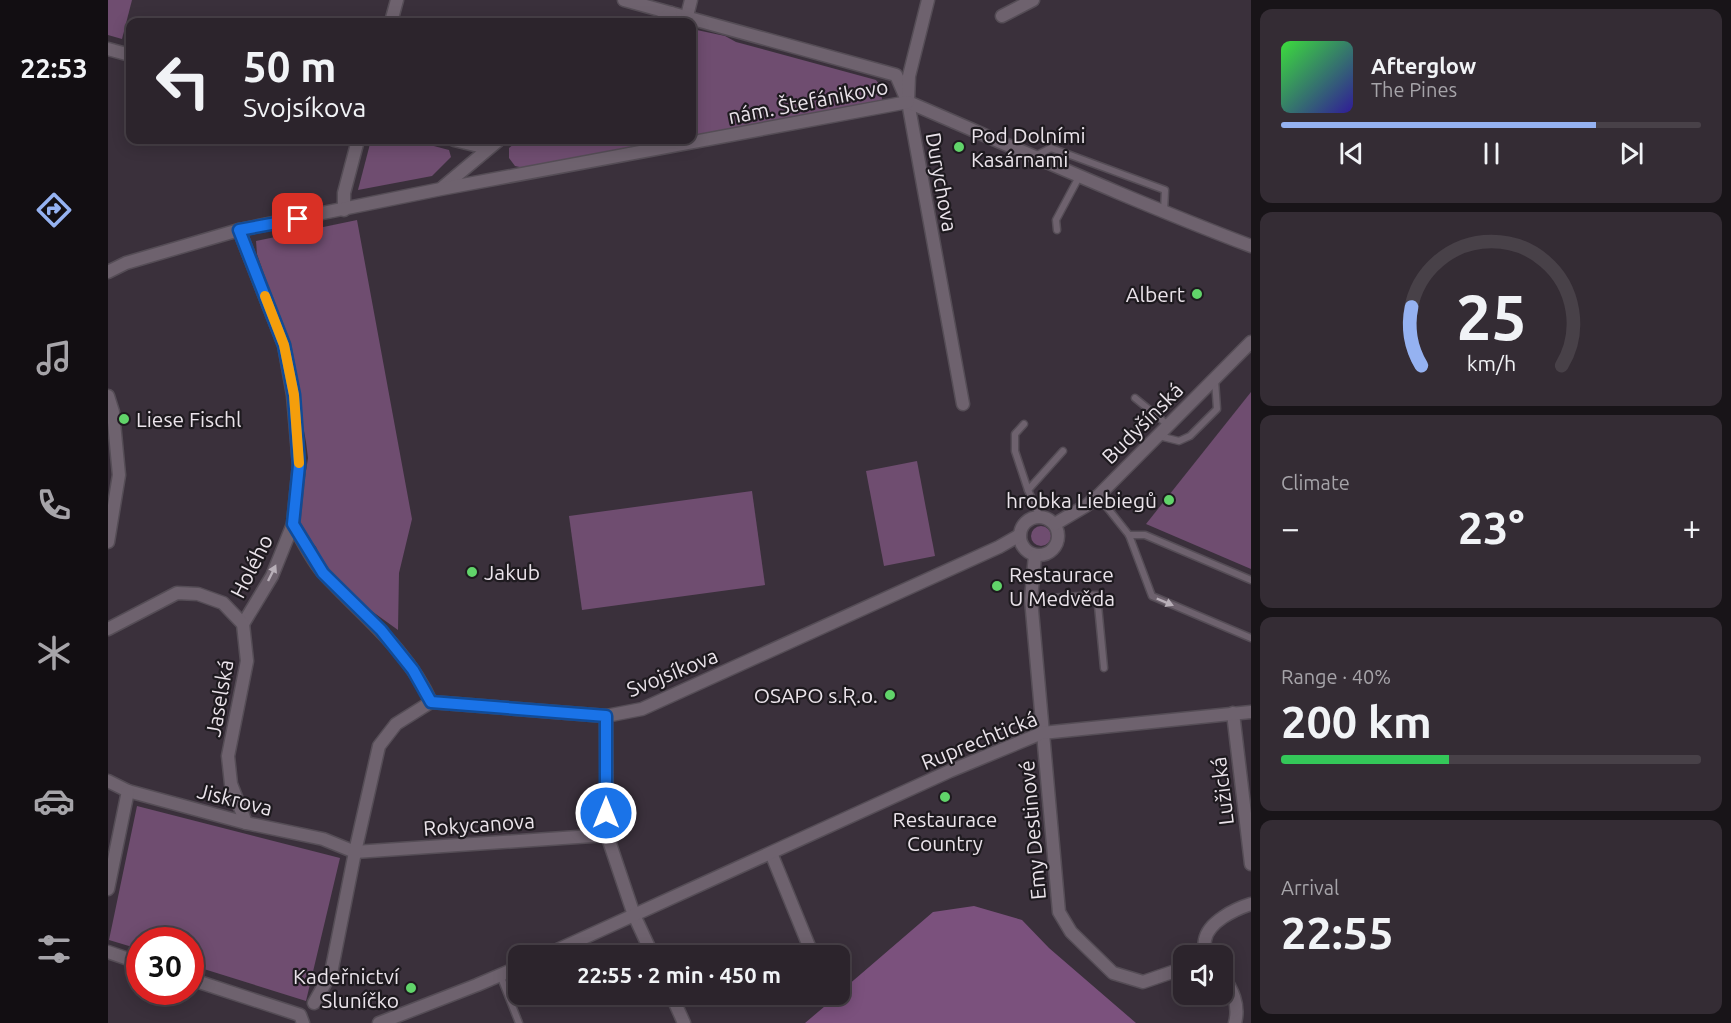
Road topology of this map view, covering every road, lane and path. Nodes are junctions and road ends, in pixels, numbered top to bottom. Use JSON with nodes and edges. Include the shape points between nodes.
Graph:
{"nodes":[{"id":1,"x":397,"y":0,"type":"edge"},
{"id":2,"x":624,"y":0,"type":"edge"},
{"id":3,"x":691,"y":0,"type":"edge"},
{"id":4,"x":928,"y":0,"type":"edge"},
{"id":5,"x":1033,"y":0,"type":"edge"},
{"id":6,"x":671,"y":13,"type":"junction"},
{"id":7,"x":687,"y":16,"type":"junction"},
{"id":8,"x":1002,"y":16,"type":"dead end"},
{"id":9,"x":392,"y":18,"type":"edge"},
{"id":10,"x":664,"y":18,"type":"edge"},
{"id":11,"x":694,"y":18,"type":"edge"},
{"id":12,"x":696,"y":19,"type":"edge"},
{"id":13,"x":108,"y":49,"type":"edge"},
{"id":14,"x":126,"y":54,"type":"edge"},
{"id":15,"x":908,"y":102,"type":"junction"},
{"id":16,"x":696,"y":141,"type":"edge"},
{"id":17,"x":357,"y":144,"type":"edge"},
{"id":18,"x":471,"y":144,"type":"edge"},
{"id":19,"x":494,"y":144,"type":"edge"},
{"id":20,"x":683,"y":144,"type":"edge"},
{"id":21,"x":488,"y":148,"type":"junction"},
{"id":22,"x":1034,"y":156,"type":"junction"},
{"id":23,"x":1080,"y":174,"type":"junction"},
{"id":24,"x":441,"y":189,"type":"junction"},
{"id":25,"x":344,"y":210,"type":"junction"},
{"id":26,"x":1164,"y":213,"type":"junction"},
{"id":27,"x":239,"y":230,"type":"junction"},
{"id":28,"x":1057,"y":230,"type":"dead end"},
{"id":29,"x":1251,"y":246,"type":"edge"},
{"id":30,"x":108,"y":272,"type":"edge"},
{"id":31,"x":1251,"y":342,"type":"edge"},
{"id":32,"x":1215,"y":378,"type":"junction"},
{"id":33,"x":108,"y":396,"type":"edge"},
{"id":34,"x":1135,"y":398,"type":"dead end"},
{"id":35,"x":963,"y":405,"type":"dead end"},
{"id":36,"x":1024,"y":424,"type":"dead end"},
{"id":37,"x":1168,"y":425,"type":"junction"},
{"id":38,"x":1158,"y":435,"type":"junction"},
{"id":39,"x":1063,"y":451,"type":"dead end"},
{"id":40,"x":1028,"y":490,"type":"junction"},
{"id":41,"x":1098,"y":496,"type":"junction"},
{"id":42,"x":1040,"y":517,"type":"junction"},
{"id":43,"x":293,"y":524,"type":"junction"},
{"id":44,"x":1055,"y":524,"type":"junction"},
{"id":45,"x":1020,"y":535,"type":"junction"},
{"id":46,"x":1129,"y":535,"type":"junction"},
{"id":47,"x":108,"y":541,"type":"edge"},
{"id":48,"x":1035,"y":555,"type":"junction"},
{"id":49,"x":1251,"y":580,"type":"edge"},
{"id":50,"x":1031,"y":599,"type":"junction"},
{"id":51,"x":243,"y":624,"type":"junction"},
{"id":52,"x":108,"y":629,"type":"edge"},
{"id":53,"x":1251,"y":638,"type":"edge"},
{"id":54,"x":1104,"y":668,"type":"dead end"},
{"id":55,"x":431,"y":702,"type":"junction"},
{"id":56,"x":1251,"y":712,"type":"edge"},
{"id":57,"x":1233,"y":713,"type":"junction"},
{"id":58,"x":606,"y":716,"type":"junction"},
{"id":59,"x":1042,"y":733,"type":"junction"},
{"id":60,"x":108,"y":781,"type":"edge"},
{"id":61,"x":128,"y":791,"type":"junction"},
{"id":62,"x":246,"y":823,"type":"junction"},
{"id":63,"x":607,"y":835,"type":"junction"},
{"id":64,"x":355,"y":852,"type":"junction"},
{"id":65,"x":771,"y":853,"type":"junction"},
{"id":66,"x":1251,"y":864,"type":"edge"},
{"id":67,"x":108,"y":889,"type":"edge"},
{"id":68,"x":1251,"y":904,"type":"edge"},
{"id":69,"x":634,"y":915,"type":"junction"},
{"id":70,"x":568,"y":945,"type":"edge"},
{"id":71,"x":648,"y":945,"type":"edge"},
{"id":72,"x":809,"y":945,"type":"edge"},
{"id":73,"x":1205,"y":945,"type":"edge"},
{"id":74,"x":108,"y":952,"type":"edge"},
{"id":75,"x":126,"y":958,"type":"edge"},
{"id":76,"x":508,"y":972,"type":"edge"},
{"id":77,"x":1173,"y":972,"type":"edge"},
{"id":78,"x":500,"y":975,"type":"junction"},
{"id":79,"x":204,"y":984,"type":"edge"},
{"id":80,"x":1233,"y":991,"type":"edge"},
{"id":81,"x":314,"y":1003,"type":"dead end"},
{"id":82,"x":676,"y":1005,"type":"edge"},
{"id":83,"x":303,"y":1023,"type":"edge"},
{"id":84,"x":379,"y":1023,"type":"edge"},
{"id":85,"x":519,"y":1023,"type":"edge"},
{"id":86,"x":684,"y":1023,"type":"edge"},
{"id":87,"x":1235,"y":1023,"type":"edge"}],
"edges":[{"from":1,"to":9,"type":"street"},
{"from":2,"to":6,"type":"street","name":"nám. Štefánikovo"},
{"from":3,"to":7,"type":"street"},
{"from":4,"to":15,"type":"street","via":[[909,76]]},
{"from":5,"to":8,"type":"street"},
{"from":6,"to":7,"type":"street","name":"nám. Štefánikovo"},
{"from":6,"to":10,"type":"street"},
{"from":7,"to":11,"type":"street","name":"nám. Štefánikovo"},
{"from":12,"to":15,"type":"street","name":"nám. Štefánikovo","via":[[896,75]]},
{"from":13,"to":14,"type":"street"},
{"from":15,"to":16,"type":"street","name":"nám. Štefánikovo"},
{"from":15,"to":22,"type":"street","name":"Durychova"},
{"from":15,"to":35,"type":"street","name":"Durychova"},
{"from":17,"to":25,"type":"street","via":[[344,193]]},
{"from":18,"to":21,"type":"street"},
{"from":19,"to":21,"type":"street","name":"nám. Štefánikovo"},
{"from":20,"to":24,"type":"street","name":"nám. Štefánikovo"},
{"from":21,"to":24,"type":"street","name":"nám. Štefánikovo"},
{"from":22,"to":23,"type":"street","name":"Durychova"},
{"from":22,"to":26,"type":"lane","via":[[1051,148],[1165,190]]},
{"from":23,"to":26,"type":"street","name":"Durychova"},
{"from":23,"to":28,"type":"lane","via":[[1056,220]]},
{"from":24,"to":25,"type":"street","name":"nám. Štefánikovo"},
{"from":25,"to":27,"type":"street","name":"nám. Štefánikovo"},
{"from":26,"to":29,"type":"street","name":"Durychova"},
{"from":27,"to":30,"type":"street","name":"nám. Štefánikovo","via":[[126,263]]},
{"from":27,"to":43,"type":"street","name":"Holého","via":[[284,345],[294,395],[299,465]]},
{"from":31,"to":32,"type":"street","name":"Budyšínská"},
{"from":32,"to":37,"type":"street","name":"Budyšínská"},
{"from":32,"to":38,"type":"lane","via":[[1217,408],[1190,436],[1179,441]]},
{"from":33,"to":47,"type":"street","via":[[119,475]]},
{"from":34,"to":37,"type":"lane"},
{"from":36,"to":40,"type":"lane","via":[[1015,434],[1016,451]]},
{"from":37,"to":38,"type":"street","name":"Budyšínská"},
{"from":38,"to":41,"type":"street","name":"Budyšínská"},
{"from":39,"to":40,"type":"lane"},
{"from":40,"to":42,"type":"lane"},
{"from":41,"to":44,"type":"street","name":"Budyšínská"},
{"from":41,"to":46,"type":"lane"},
{"from":42,"to":44,"type":"street"},
{"from":42,"to":45,"type":"street","via":[[1024,524]]},
{"from":51,"to":43,"type":"street","name":"Holého","one_way":true,"via":[[272,576]]},
{"from":43,"to":55,"type":"street","name":"Holého","via":[[323,573],[381,630],[413,670]]},
{"from":44,"to":48,"type":"street","via":[[1059,536],[1055,548]]},
{"from":45,"to":48,"type":"street","via":[[1023,547]]},
{"from":45,"to":58,"type":"street","name":"Svojsíkova","via":[[642,709]]},
{"from":46,"to":49,"type":"lane","via":[[1145,535]]},
{"from":46,"to":53,"type":"lane","one_way":true,"via":[[1152,596]]},
{"from":48,"to":50,"type":"street"},
{"from":50,"to":54,"type":"lane","via":[[1097,595]]},
{"from":50,"to":59,"type":"street"},
{"from":51,"to":52,"type":"street","via":[[223,603],[198,594],[177,593]]},
{"from":51,"to":62,"type":"street","name":"Jaselská","via":[[247,661],[228,756],[231,784]]},
{"from":55,"to":58,"type":"street","name":"Svojsíkova"},
{"from":55,"to":64,"type":"street","via":[[396,724],[378,746]]},
{"from":56,"to":57,"type":"street","name":"Ruprechtická"},
{"from":57,"to":59,"type":"street","name":"Ruprechtická"},
{"from":57,"to":66,"type":"street","name":"Lužická"},
{"from":58,"to":63,"type":"street"},
{"from":59,"to":65,"type":"street","name":"Ruprechtická"},
{"from":59,"to":77,"type":"street","name":"Emy Destinové","via":[[1059,912],[1071,932],[1113,973],[1143,982]]},
{"from":60,"to":61,"type":"street","name":"Jiskrova"},
{"from":61,"to":62,"type":"street","name":"Jiskrova"},
{"from":61,"to":67,"type":"street"},
{"from":62,"to":64,"type":"street","name":"Jiskrova","via":[[323,839]]},
{"from":63,"to":64,"type":"street","name":"Rokycanova"},
{"from":63,"to":69,"type":"street"},
{"from":64,"to":81,"type":"street","via":[[331,973]]},
{"from":65,"to":69,"type":"street","name":"Ruprechtická"},
{"from":65,"to":72,"type":"street"},
{"from":68,"to":73,"type":"street","via":[[1218,921],[1205,938]]},
{"from":69,"to":70,"type":"street","name":"Ruprechtická"},
{"from":69,"to":71,"type":"street"},
{"from":74,"to":75,"type":"street"},
{"from":76,"to":78,"type":"street"},
{"from":78,"to":84,"type":"street"},
{"from":78,"to":85,"type":"lane"},
{"from":79,"to":83,"type":"street","via":[[300,1015]]},
{"from":80,"to":87,"type":"street","via":[[1238,1013]]},
{"from":82,"to":86,"type":"street"}]}
